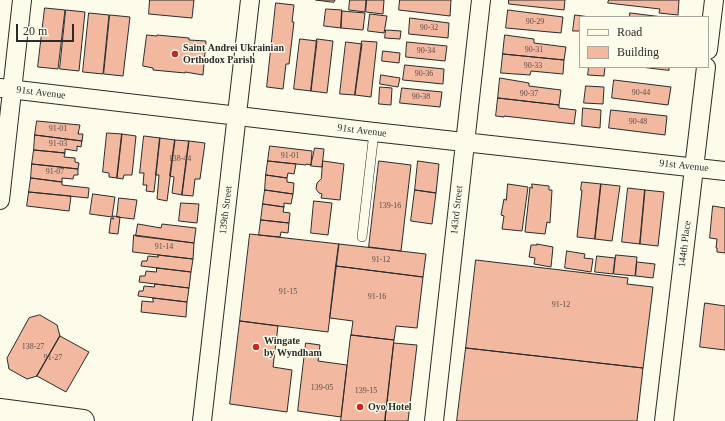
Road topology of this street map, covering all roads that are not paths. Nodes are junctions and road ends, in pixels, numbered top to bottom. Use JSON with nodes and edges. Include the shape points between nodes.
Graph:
{"nodes":[{"id":1,"x":22,"y":0,"type":"edge"},
{"id":2,"x":250,"y":0,"type":"edge"},
{"id":3,"x":481,"y":0,"type":"edge"},
{"id":4,"x":714,"y":0,"type":"edge"},
{"id":5,"x":709,"y":42,"type":"edge"},
{"id":6,"x":706,"y":68,"type":"edge"},
{"id":7,"x":6,"y":88,"type":"edge"},
{"id":8,"x":236,"y":115,"type":"junction"},
{"id":9,"x":374,"y":132,"type":"junction"},
{"id":10,"x":465,"y":142,"type":"junction"},
{"id":11,"x":693,"y":167,"type":"junction"},
{"id":12,"x":725,"y":171,"type":"edge"},
{"id":13,"x":0,"y":200,"type":"edge"},
{"id":14,"x":362,"y":237,"type":"dead end"},
{"id":15,"x":0,"y":410,"type":"edge"},
{"id":16,"x":83,"y":421,"type":"edge"},
{"id":17,"x":202,"y":421,"type":"edge"},
{"id":18,"x":434,"y":421,"type":"edge"},
{"id":19,"x":664,"y":421,"type":"edge"}],
"edges":[{"from":1,"to":7,"type":"street"},
{"from":2,"to":8,"type":"street","name":"139th Street"},
{"from":3,"to":10,"type":"street","name":"143rd Street"},
{"from":4,"to":5,"type":"street"},
{"from":6,"to":11,"type":"street","name":"144th Place"},
{"from":7,"to":8,"type":"street","name":"91st Avenue"},
{"from":7,"to":13,"type":"street"},
{"from":8,"to":9,"type":"street","name":"91st Avenue"},
{"from":8,"to":17,"type":"street","name":"139th Street"},
{"from":9,"to":10,"type":"street","name":"91st Avenue"},
{"from":9,"to":14,"type":"lane"},
{"from":10,"to":11,"type":"street","name":"91st Avenue"},
{"from":10,"to":18,"type":"street","name":"143rd Street"},
{"from":11,"to":12,"type":"street","name":"91st Avenue"},
{"from":11,"to":19,"type":"street","name":"144th Place"},
{"from":15,"to":16,"type":"street"}]}
